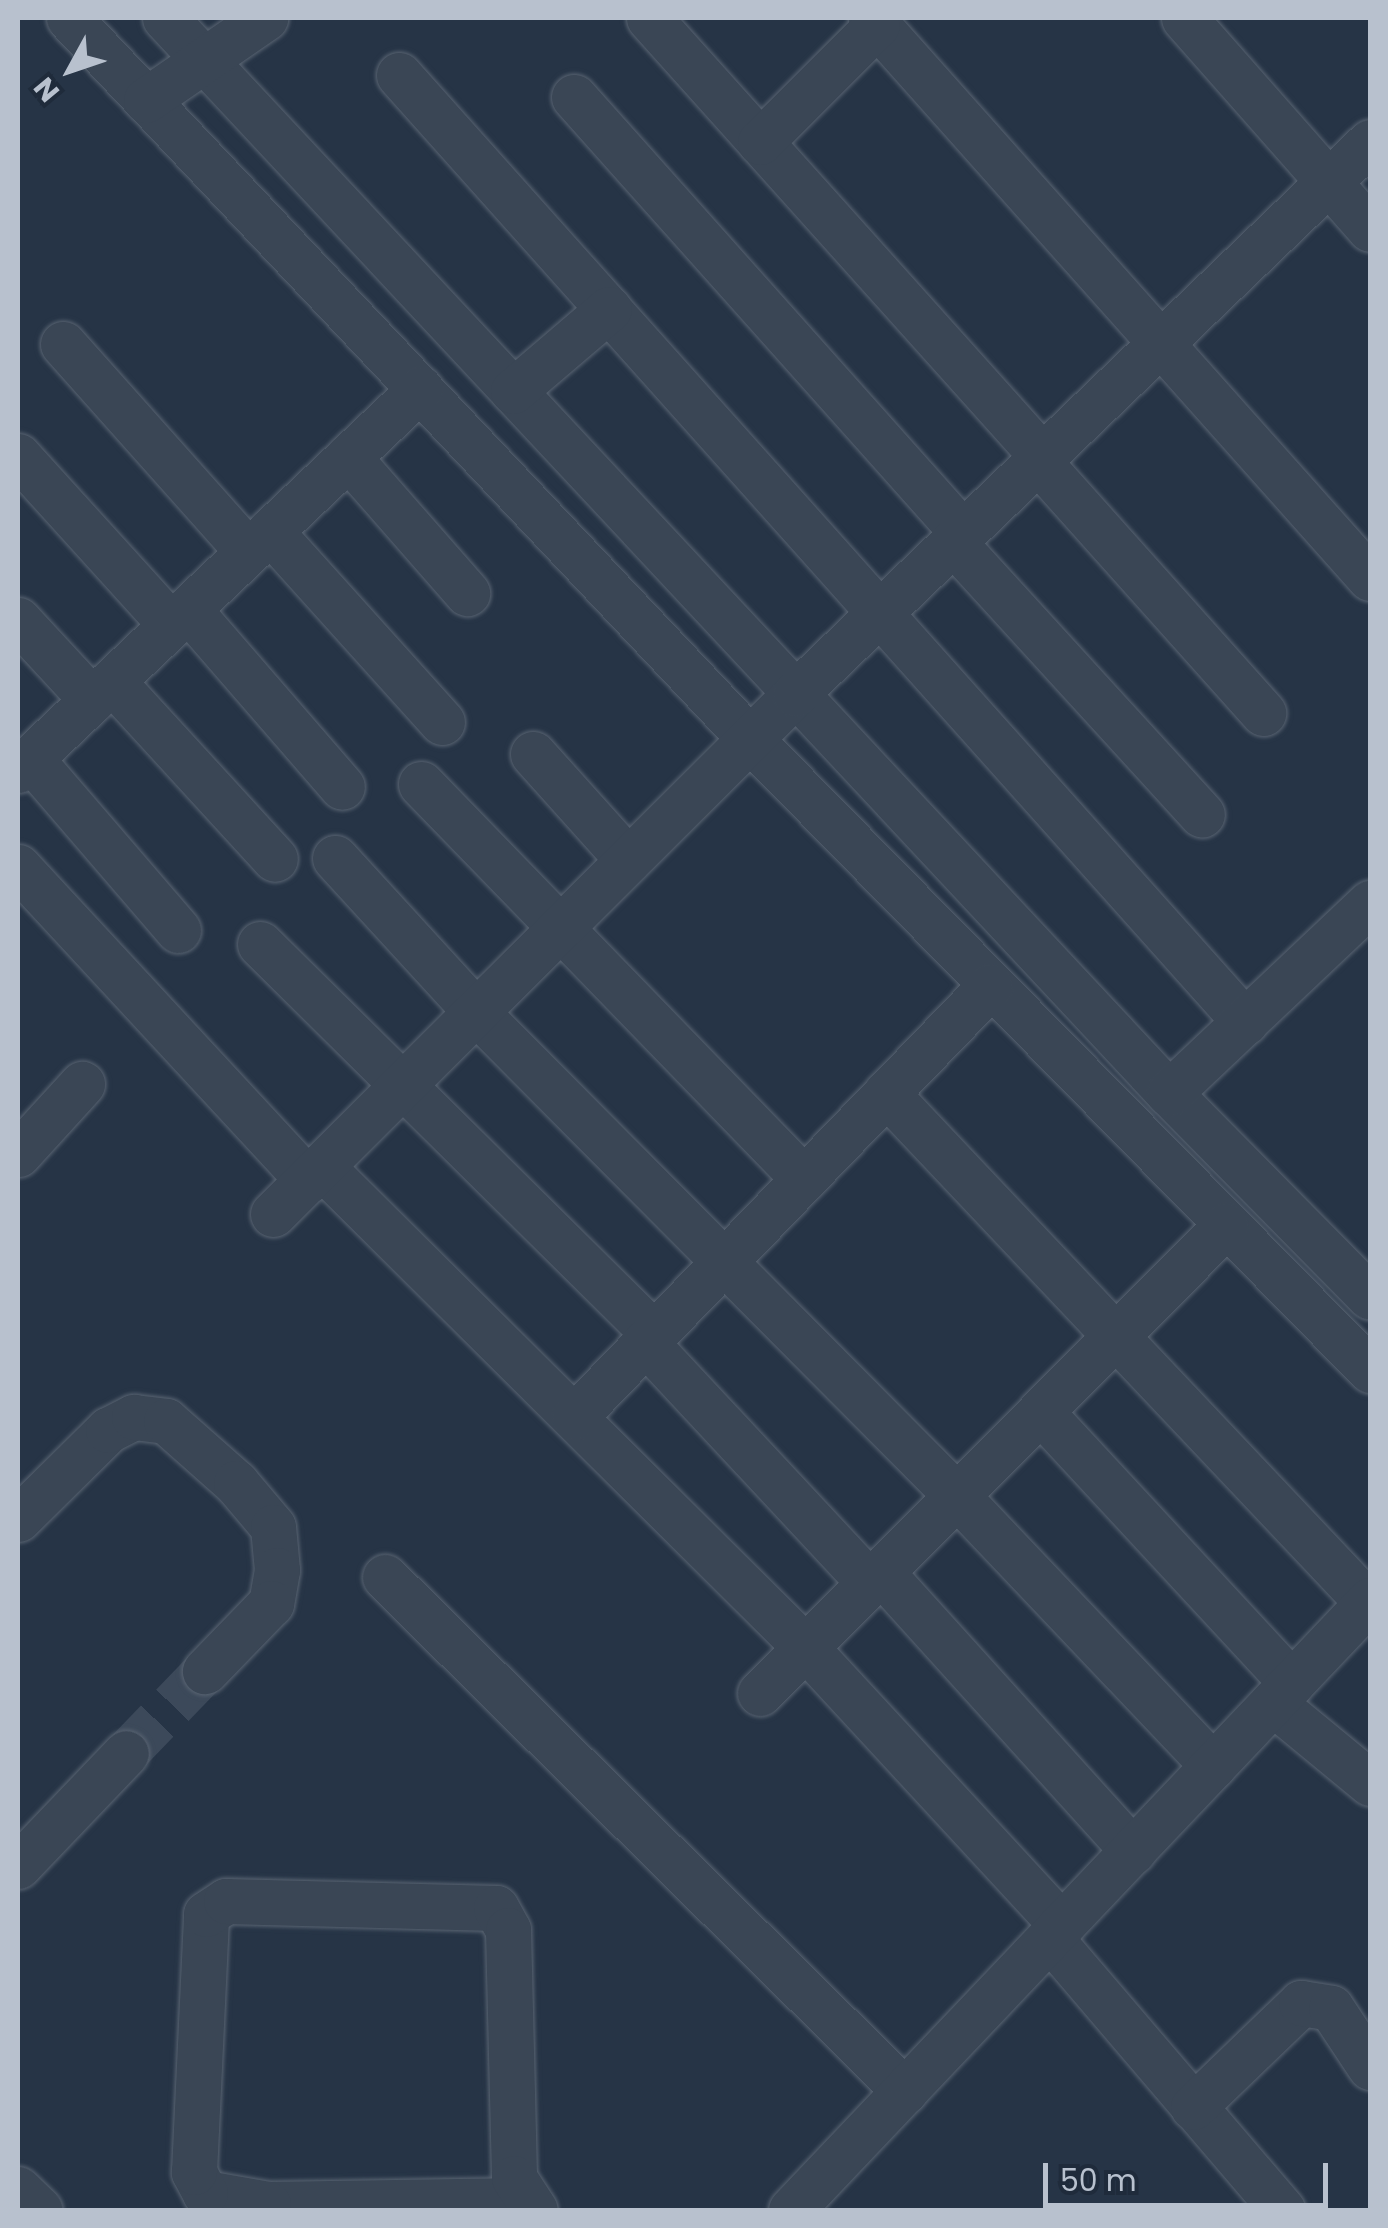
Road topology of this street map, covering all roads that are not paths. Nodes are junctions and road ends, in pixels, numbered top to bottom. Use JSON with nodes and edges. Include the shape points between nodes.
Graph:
{"nodes":[{"id":1,"x":68,"y":18,"type":"edge"},
{"id":2,"x":165,"y":18,"type":"edge"},
{"id":3,"x":264,"y":18,"type":"edge"},
{"id":4,"x":649,"y":18,"type":"edge"},
{"id":5,"x":1184,"y":18,"type":"edge"},
{"id":6,"x":874,"y":21,"type":"edge"},
{"id":7,"x":206,"y":60,"type":"junction"},
{"id":8,"x":399,"y":75,"type":"dead end"},
{"id":9,"x":574,"y":98,"type":"dead end"},
{"id":10,"x":146,"y":100,"type":"junction"},
{"id":11,"x":760,"y":142,"type":"junction"},
{"id":12,"x":1370,"y":142,"type":"edge"},
{"id":13,"x":1328,"y":182,"type":"junction"},
{"id":14,"x":1370,"y":229,"type":"edge"},
{"id":15,"x":609,"y":308,"type":"junction"},
{"id":16,"x":1162,"y":340,"type":"junction"},
{"id":17,"x":63,"y":344,"type":"dead end"},
{"id":18,"x":420,"y":390,"type":"junction"},
{"id":19,"x":513,"y":391,"type":"junction"},
{"id":20,"x":18,"y":456,"type":"edge"},
{"id":21,"x":348,"y":457,"type":"junction"},
{"id":22,"x":1040,"y":458,"type":"junction"},
{"id":23,"x":958,"y":537,"type":"junction"},
{"id":24,"x":259,"y":542,"type":"junction"},
{"id":25,"x":1370,"y":578,"type":"edge"},
{"id":26,"x":467,"y":593,"type":"dead end"},
{"id":27,"x":881,"y":611,"type":"junction"},
{"id":28,"x":179,"y":617,"type":"junction"},
{"id":29,"x":18,"y":620,"type":"edge"},
{"id":30,"x":102,"y":690,"type":"junction"},
{"id":31,"x":795,"y":694,"type":"junction"},
{"id":32,"x":1263,"y":712,"type":"dead end"},
{"id":33,"x":442,"y":722,"type":"dead end"},
{"id":34,"x":750,"y":738,"type":"junction"},
{"id":35,"x":533,"y":754,"type":"dead end"},
{"id":36,"x":24,"y":764,"type":"edge"},
{"id":37,"x":421,"y":784,"type":"dead end"},
{"id":38,"x":342,"y":787,"type":"dead end"},
{"id":39,"x":1202,"y":815,"type":"dead end"},
{"id":40,"x":275,"y":858,"type":"dead end"},
{"id":41,"x":335,"y":858,"type":"dead end"},
{"id":42,"x":628,"y":860,"type":"junction"},
{"id":43,"x":18,"y":867,"type":"edge"},
{"id":44,"x":1370,"y":903,"type":"edge"},
{"id":45,"x":178,"y":930,"type":"dead end"},
{"id":46,"x":558,"y":930,"type":"junction"},
{"id":47,"x":260,"y":944,"type":"dead end"},
{"id":48,"x":990,"y":986,"type":"junction"},
{"id":49,"x":476,"y":1012,"type":"junction"},
{"id":50,"x":1245,"y":1022,"type":"junction"},
{"id":51,"x":82,"y":1084,"type":"dead end"},
{"id":52,"x":402,"y":1085,"type":"junction"},
{"id":53,"x":886,"y":1093,"type":"junction"},
{"id":54,"x":1169,"y":1093,"type":"junction"},
{"id":55,"x":18,"y":1154,"type":"edge"},
{"id":56,"x":314,"y":1173,"type":"junction"},
{"id":57,"x":804,"y":1178,"type":"junction"},
{"id":58,"x":274,"y":1214,"type":"dead end"},
{"id":59,"x":1226,"y":1225,"type":"junction"},
{"id":60,"x":725,"y":1260,"type":"junction"},
{"id":61,"x":1361,"y":1269,"type":"edge"},
{"id":62,"x":1116,"y":1336,"type":"junction"},
{"id":63,"x":649,"y":1338,"type":"junction"},
{"id":64,"x":1370,"y":1370,"type":"edge"},
{"id":65,"x":1041,"y":1412,"type":"junction"},
{"id":66,"x":574,"y":1418,"type":"junction"},
{"id":67,"x":956,"y":1496,"type":"junction"},
{"id":68,"x":18,"y":1518,"type":"edge"},
{"id":69,"x":385,"y":1577,"type":"dead end"},
{"id":70,"x":876,"y":1577,"type":"junction"},
{"id":71,"x":1366,"y":1612,"type":"edge"},
{"id":72,"x":806,"y":1648,"type":"junction"},
{"id":73,"x":205,"y":1671,"type":"tunnel mouth"},
{"id":74,"x":760,"y":1693,"type":"dead end"},
{"id":75,"x":1282,"y":1693,"type":"junction"},
{"id":76,"x":126,"y":1753,"type":"tunnel mouth"},
{"id":77,"x":1213,"y":1766,"type":"junction"},
{"id":78,"x":1370,"y":1783,"type":"edge"},
{"id":79,"x":1133,"y":1851,"type":"junction"},
{"id":80,"x":18,"y":1866,"type":"edge"},
{"id":81,"x":1056,"y":1932,"type":"junction"},
{"id":82,"x":1370,"y":2067,"type":"edge"},
{"id":83,"x":905,"y":2090,"type":"junction"},
{"id":84,"x":1193,"y":2106,"type":"junction"},
{"id":85,"x":18,"y":2189,"type":"edge"},
{"id":86,"x":530,"y":2205,"type":"edge"},
{"id":87,"x":40,"y":2210,"type":"edge"},
{"id":88,"x":791,"y":2210,"type":"edge"},
{"id":89,"x":1282,"y":2210,"type":"edge"}],
"edges":[{"from":1,"to":10,"type":"street"},
{"from":2,"to":7,"type":"street"},
{"from":3,"to":7,"type":"street"},
{"from":4,"to":11,"type":"street"},
{"from":5,"to":13,"type":"street"},
{"from":6,"to":11,"type":"street"},
{"from":6,"to":16,"type":"street"},
{"from":7,"to":10,"type":"street"},
{"from":7,"to":19,"type":"street"},
{"from":8,"to":15,"type":"street"},
{"from":9,"to":23,"type":"street"},
{"from":10,"to":18,"type":"street"},
{"from":11,"to":22,"type":"street"},
{"from":12,"to":13,"type":"street"},
{"from":13,"to":14,"type":"street"},
{"from":13,"to":16,"type":"street"},
{"from":15,"to":19,"type":"street"},
{"from":15,"to":27,"type":"street"},
{"from":16,"to":22,"type":"street"},
{"from":16,"to":25,"type":"street"},
{"from":17,"to":24,"type":"street"},
{"from":18,"to":21,"type":"street"},
{"from":18,"to":34,"type":"street"},
{"from":19,"to":31,"type":"street"},
{"from":20,"to":28,"type":"street"},
{"from":21,"to":24,"type":"street"},
{"from":21,"to":26,"type":"street"},
{"from":22,"to":23,"type":"street"},
{"from":22,"to":32,"type":"street"},
{"from":23,"to":27,"type":"street"},
{"from":23,"to":39,"type":"street"},
{"from":24,"to":28,"type":"street"},
{"from":24,"to":33,"type":"street"},
{"from":27,"to":31,"type":"street"},
{"from":27,"to":50,"type":"street"},
{"from":28,"to":30,"type":"street"},
{"from":28,"to":38,"type":"street"},
{"from":29,"to":30,"type":"street"},
{"from":30,"to":36,"type":"street"},
{"from":30,"to":40,"type":"street"},
{"from":31,"to":34,"type":"street"},
{"from":31,"to":54,"type":"street"},
{"from":34,"to":42,"type":"street"},
{"from":34,"to":48,"type":"street"},
{"from":35,"to":42,"type":"street"},
{"from":36,"to":45,"type":"street"},
{"from":37,"to":46,"type":"street"},
{"from":41,"to":49,"type":"street"},
{"from":42,"to":46,"type":"street"},
{"from":43,"to":56,"type":"street"},
{"from":44,"to":50,"type":"street"},
{"from":46,"to":49,"type":"street"},
{"from":46,"to":57,"type":"street"},
{"from":47,"to":52,"type":"street"},
{"from":48,"to":53,"type":"street"},
{"from":48,"to":59,"type":"street"},
{"from":49,"to":52,"type":"street"},
{"from":49,"to":60,"type":"street"},
{"from":50,"to":54,"type":"street"},
{"from":51,"to":55,"type":"street"},
{"from":52,"to":56,"type":"street"},
{"from":52,"to":63,"type":"street"},
{"from":53,"to":57,"type":"street"},
{"from":53,"to":62,"type":"street"},
{"from":54,"to":61,"type":"street"},
{"from":56,"to":58,"type":"street"},
{"from":56,"to":66,"type":"street"},
{"from":57,"to":60,"type":"street"},
{"from":59,"to":62,"type":"street"},
{"from":59,"to":64,"type":"street"},
{"from":60,"to":63,"type":"street"},
{"from":60,"to":67,"type":"street"},
{"from":62,"to":65,"type":"street"},
{"from":62,"to":71,"type":"street"},
{"from":63,"to":66,"type":"street"},
{"from":63,"to":70,"type":"street"},
{"from":65,"to":67,"type":"street"},
{"from":65,"to":75,"type":"street"},
{"from":66,"to":72,"type":"street"},
{"from":67,"to":70,"type":"street"},
{"from":67,"to":77,"type":"street"},
{"from":68,"to":73,"type":"street","via":[[108,1430],[134,1417],[166,1421],[236,1483],[273,1527],[277,1570],[270,1603]]},
{"from":69,"to":83,"type":"street"},
{"from":70,"to":72,"type":"street"},
{"from":70,"to":79,"type":"street"},
{"from":71,"to":75,"type":"street"},
{"from":72,"to":74,"type":"street"},
{"from":72,"to":81,"type":"street"},
{"from":75,"to":77,"type":"street"},
{"from":75,"to":78,"type":"street"},
{"from":76,"to":80,"type":"street"},
{"from":77,"to":79,"type":"street"},
{"from":79,"to":81,"type":"street"},
{"from":81,"to":83,"type":"street"},
{"from":81,"to":84,"type":"street"},
{"from":82,"to":84,"type":"street","via":[[1331,2008],[1301,2003]]},
{"from":83,"to":88,"type":"street"},
{"from":84,"to":89,"type":"street"},
{"from":85,"to":87,"type":"street"},
{"from":86,"to":86,"type":"street","via":[[514,2178],[508,1930],[496,1908],[226,1901],[206,1914],[194,2172],[205,2193],[268,2204]]}]}
